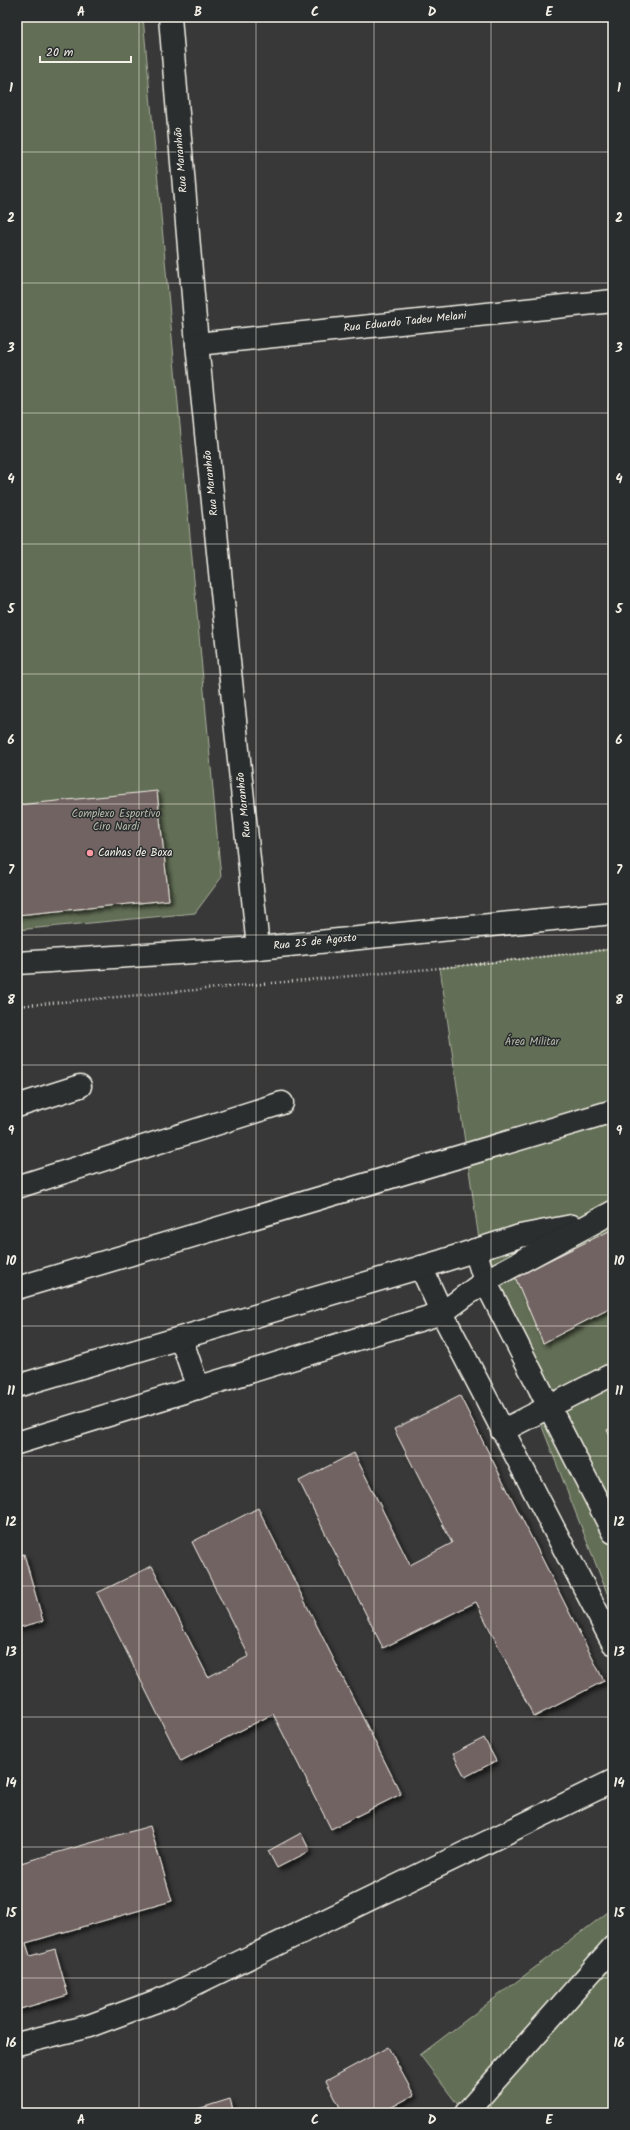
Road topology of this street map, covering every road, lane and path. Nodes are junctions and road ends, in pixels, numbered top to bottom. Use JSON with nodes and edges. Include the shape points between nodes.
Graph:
{"nodes":[{"id":1,"x":170,"y":17,"type":"edge"},
{"id":2,"x":613,"y":301,"type":"edge"},
{"id":3,"x":196,"y":344,"type":"junction"},
{"id":4,"x":613,"y":913,"type":"edge"},
{"id":5,"x":258,"y":948,"type":"junction"},
{"id":6,"x":613,"y":949,"type":"edge"},
{"id":7,"x":17,"y":963,"type":"edge"},
{"id":8,"x":17,"y":1006,"type":"edge"},
{"id":9,"x":80,"y":1086,"type":"dead end"},
{"id":10,"x":282,"y":1104,"type":"dead end"},
{"id":11,"x":17,"y":1106,"type":"edge"},
{"id":12,"x":613,"y":1111,"type":"edge"},
{"id":13,"x":17,"y":1187,"type":"edge"},
{"id":14,"x":613,"y":1212,"type":"edge"},
{"id":15,"x":592,"y":1222,"type":"junction"},
{"id":16,"x":475,"y":1250,"type":"junction"},
{"id":17,"x":421,"y":1267,"type":"junction"},
{"id":18,"x":485,"y":1281,"type":"junction"},
{"id":19,"x":17,"y":1288,"type":"edge"},
{"id":20,"x":442,"y":1313,"type":"junction"},
{"id":21,"x":181,"y":1338,"type":"junction"},
{"id":22,"x":613,"y":1374,"type":"edge"},
{"id":23,"x":17,"y":1386,"type":"edge"},
{"id":24,"x":198,"y":1388,"type":"junction"},
{"id":25,"x":549,"y":1406,"type":"junction"},
{"id":26,"x":502,"y":1431,"type":"junction"},
{"id":27,"x":17,"y":1443,"type":"edge"},
{"id":28,"x":613,"y":1532,"type":"edge"},
{"id":29,"x":613,"y":1643,"type":"edge"},
{"id":30,"x":613,"y":1781,"type":"edge"},
{"id":31,"x":613,"y":1947,"type":"edge"},
{"id":32,"x":17,"y":2044,"type":"edge"},
{"id":33,"x":466,"y":2113,"type":"edge"}],
"edges":[{"from":1,"to":3,"type":"street","name":"Rua Maranhão"},
{"from":2,"to":3,"type":"street","name":"Rua Eduardo Tadeu Melani"},
{"from":3,"to":5,"type":"street","name":"Rua Maranhão"},
{"from":4,"to":5,"type":"street","name":"Rua 25 de Agosto"},
{"from":5,"to":7,"type":"street","name":"Rua 25 de Agosto"},
{"from":6,"to":8,"type":"path","via":[[440,968]]},
{"from":9,"to":11,"type":"street"},
{"from":10,"to":13,"type":"street"},
{"from":12,"to":19,"type":"street"},
{"from":14,"to":15,"type":"street"},
{"from":15,"to":16,"type":"street","via":[[520,1236]]},
{"from":15,"to":18,"type":"street"},
{"from":16,"to":17,"type":"street"},
{"from":16,"to":18,"type":"street"},
{"from":17,"to":20,"type":"street"},
{"from":17,"to":21,"type":"street"},
{"from":18,"to":20,"type":"street"},
{"from":18,"to":25,"type":"street"},
{"from":20,"to":24,"type":"street"},
{"from":20,"to":26,"type":"street"},
{"from":21,"to":23,"type":"street"},
{"from":21,"to":24,"type":"street"},
{"from":22,"to":25,"type":"street"},
{"from":24,"to":27,"type":"street"},
{"from":25,"to":26,"type":"street"},
{"from":25,"to":28,"type":"street"},
{"from":26,"to":29,"type":"street"},
{"from":30,"to":32,"type":"street","via":[[170,1996],[89,2026]]},
{"from":31,"to":33,"type":"street"}]}
